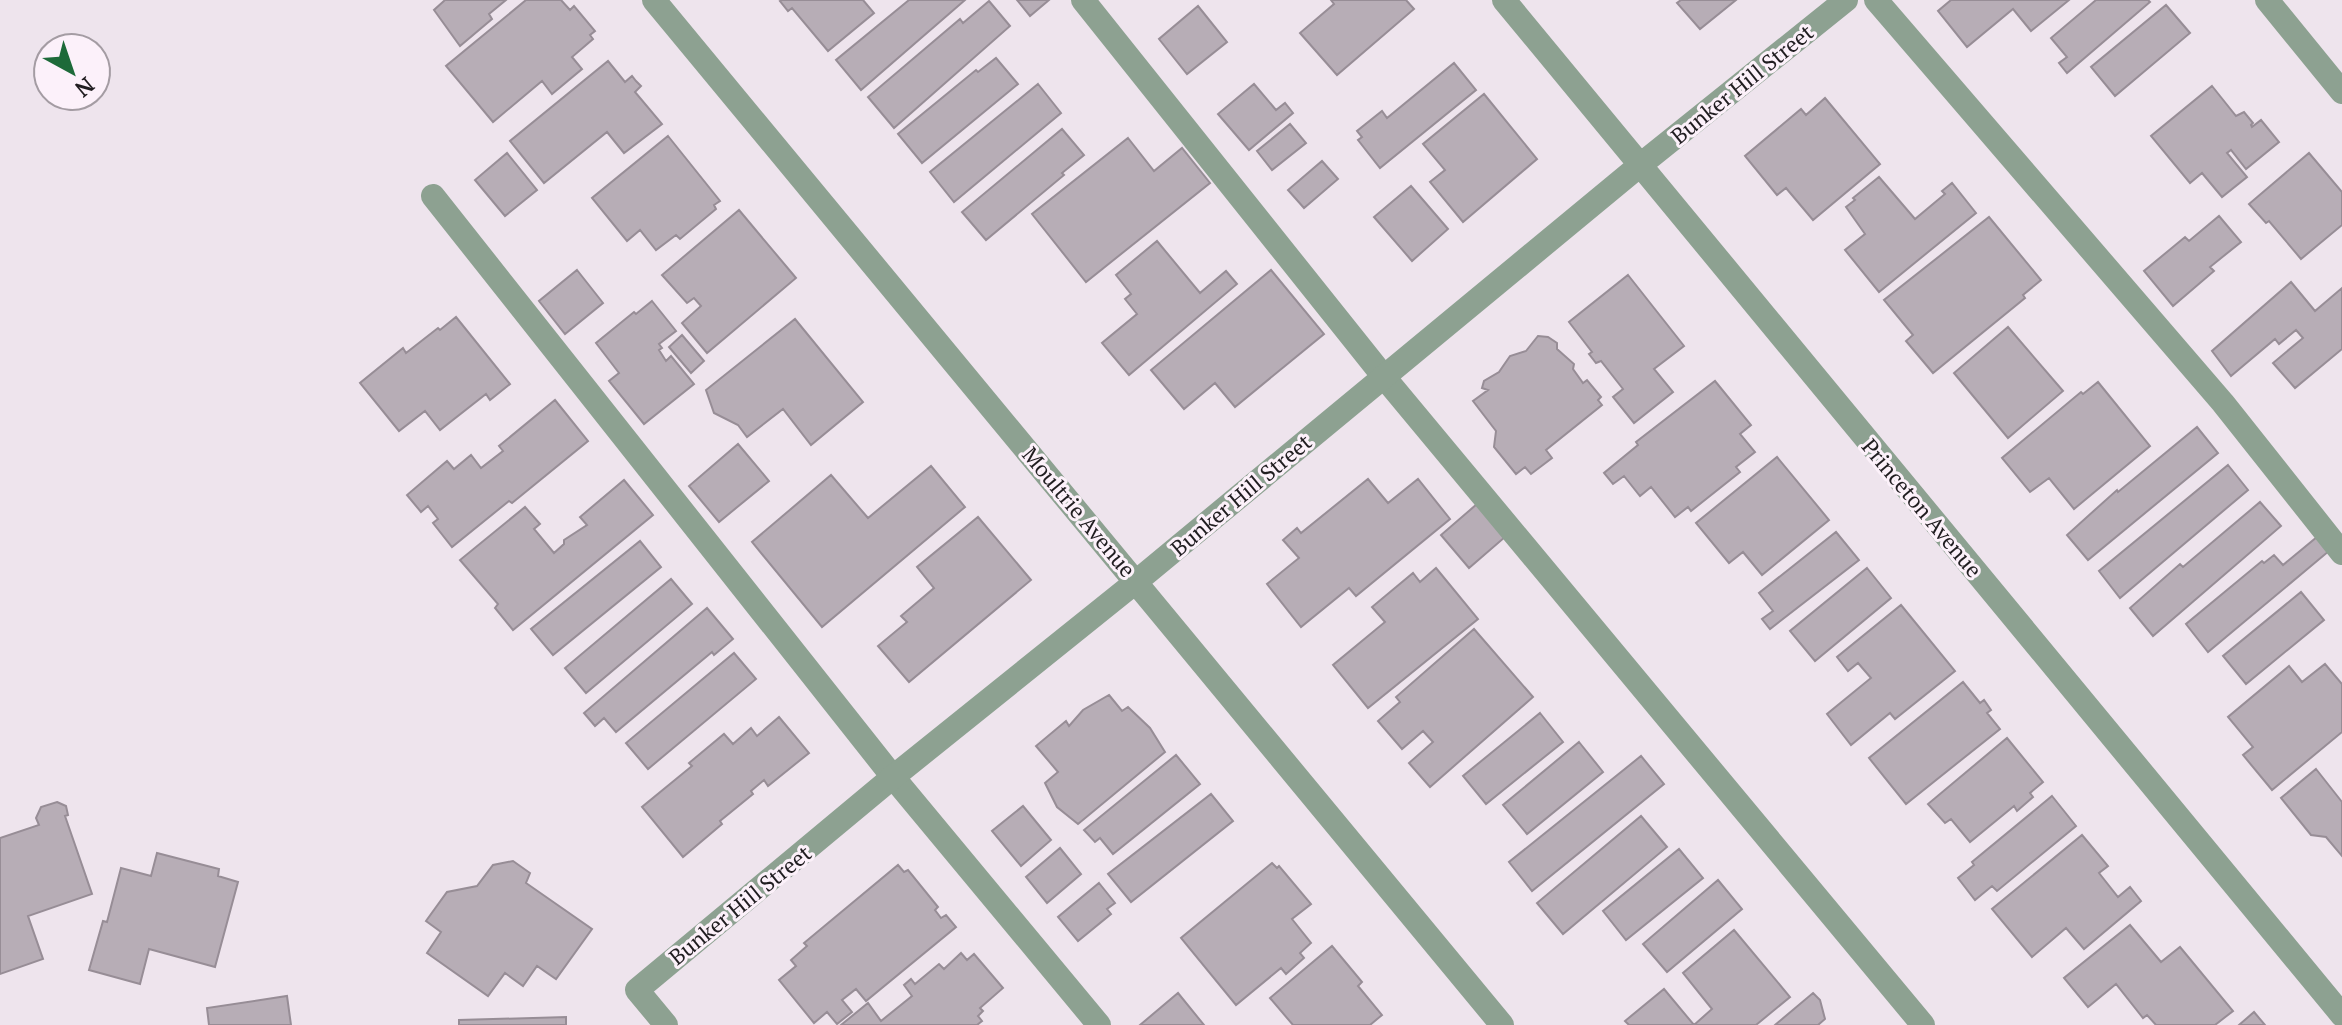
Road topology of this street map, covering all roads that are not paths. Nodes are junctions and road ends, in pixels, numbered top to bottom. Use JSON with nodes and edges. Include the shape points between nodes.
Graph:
{"nodes":[{"id":1,"x":654,"y":0,"type":"edge"},
{"id":2,"x":1083,"y":0,"type":"edge"},
{"id":3,"x":1504,"y":0,"type":"edge"},
{"id":4,"x":1846,"y":0,"type":"edge"},
{"id":5,"x":1876,"y":0,"type":"edge"},
{"id":6,"x":2267,"y":0,"type":"edge"},
{"id":7,"x":2342,"y":92,"type":"edge"},
{"id":8,"x":1639,"y":166,"type":"junction"},
{"id":9,"x":433,"y":196,"type":"dead end"},
{"id":10,"x":1384,"y":377,"type":"junction"},
{"id":11,"x":2342,"y":553,"type":"edge"},
{"id":12,"x":1137,"y":581,"type":"junction"},
{"id":13,"x":893,"y":777,"type":"junction"},
{"id":14,"x":2342,"y":1015,"type":"edge"},
{"id":15,"x":666,"y":1025,"type":"edge"},
{"id":16,"x":1099,"y":1025,"type":"edge"},
{"id":17,"x":1502,"y":1025,"type":"edge"},
{"id":18,"x":1923,"y":1025,"type":"edge"}],
"edges":[{"from":1,"to":12,"type":"street","name":"Moultrie Avenue"},
{"from":2,"to":10,"type":"street"},
{"from":3,"to":8,"type":"street","name":"Princeton Avenue"},
{"from":4,"to":8,"type":"street","name":"Bunker Hill Street"},
{"from":5,"to":11,"type":"street","via":[[2223,403]]},
{"from":6,"to":7,"type":"street"},
{"from":8,"to":10,"type":"street","name":"Bunker Hill Street"},
{"from":8,"to":14,"type":"street","name":"Princeton Avenue"},
{"from":9,"to":13,"type":"street"},
{"from":10,"to":12,"type":"street","name":"Bunker Hill Street"},
{"from":10,"to":18,"type":"street"},
{"from":12,"to":13,"type":"street","name":"Bunker Hill Street"},
{"from":12,"to":17,"type":"street","name":"Moultrie Avenue"},
{"from":13,"to":15,"type":"street","name":"Bunker Hill Street","via":[[637,990]]},
{"from":13,"to":16,"type":"street"}]}
